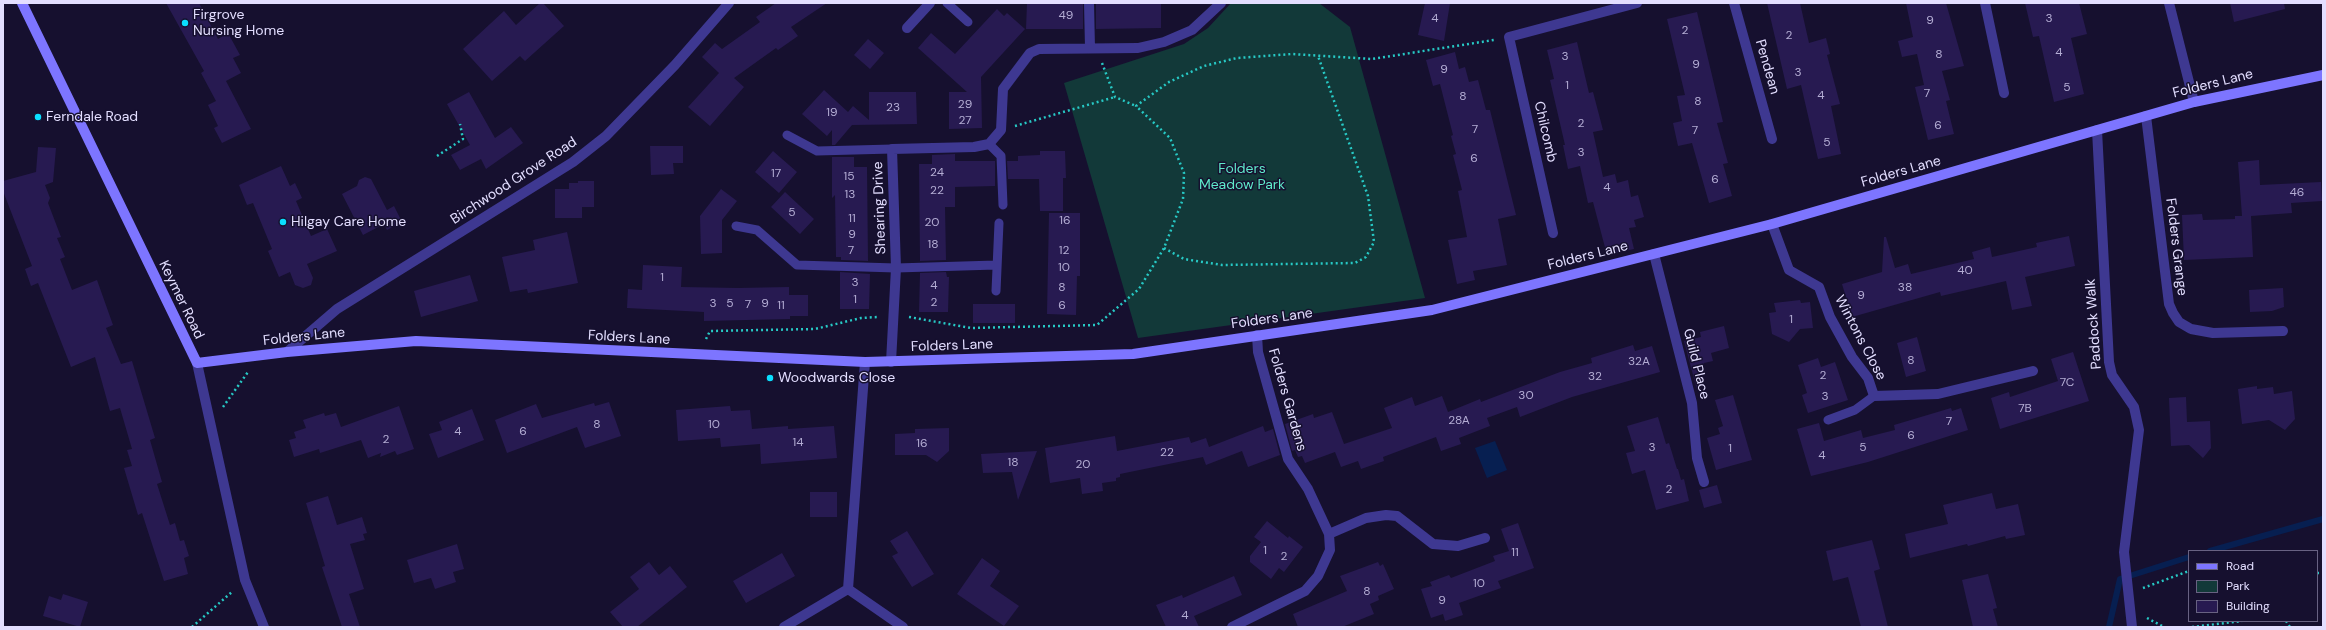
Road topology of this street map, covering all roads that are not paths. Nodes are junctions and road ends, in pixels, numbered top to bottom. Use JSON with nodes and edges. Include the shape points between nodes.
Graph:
{"nodes":[{"id":1,"x":22,"y":3,"type":"edge"},
{"id":2,"x":729,"y":3,"type":"edge"},
{"id":3,"x":930,"y":3,"type":"edge"},
{"id":4,"x":947,"y":3,"type":"edge"},
{"id":5,"x":1089,"y":3,"type":"edge"},
{"id":6,"x":1221,"y":3,"type":"edge"},
{"id":7,"x":1637,"y":3,"type":"edge"},
{"id":8,"x":1734,"y":3,"type":"edge"},
{"id":9,"x":1985,"y":3,"type":"edge"},
{"id":10,"x":2169,"y":3,"type":"edge"},
{"id":11,"x":1626,"y":4,"type":"edge"},
{"id":12,"x":968,"y":22,"type":"dead end"},
{"id":13,"x":907,"y":28,"type":"dead end"},
{"id":14,"x":1090,"y":48,"type":"junction"},
{"id":15,"x":2323,"y":75,"type":"edge"},
{"id":16,"x":2004,"y":93,"type":"dead end"},
{"id":17,"x":2194,"y":102,"type":"junction"},
{"id":18,"x":2146,"y":116,"type":"junction"},
{"id":19,"x":2097,"y":130,"type":"junction"},
{"id":20,"x":787,"y":134,"type":"dead end"},
{"id":21,"x":1772,"y":139,"type":"dead end"},
{"id":22,"x":989,"y":144,"type":"junction"},
{"id":23,"x":892,"y":149,"type":"junction"},
{"id":24,"x":1003,"y":205,"type":"dead end"},
{"id":25,"x":999,"y":223,"type":"dead end"},
{"id":26,"x":1772,"y":224,"type":"junction"},
{"id":27,"x":736,"y":226,"type":"dead end"},
{"id":28,"x":1553,"y":233,"type":"dead end"},
{"id":29,"x":1654,"y":254,"type":"junction"},
{"id":30,"x":996,"y":265,"type":"junction"},
{"id":31,"x":896,"y":268,"type":"junction"},
{"id":32,"x":996,"y":291,"type":"dead end"},
{"id":33,"x":2283,"y":330,"type":"dead end"},
{"id":34,"x":1256,"y":335,"type":"junction"},
{"id":35,"x":287,"y":352,"type":"junction"},
{"id":36,"x":865,"y":362,"type":"junction"},
{"id":37,"x":892,"y":362,"type":"junction"},
{"id":38,"x":197,"y":363,"type":"junction"},
{"id":39,"x":2033,"y":370,"type":"dead end"},
{"id":40,"x":1874,"y":396,"type":"junction"},
{"id":41,"x":1828,"y":420,"type":"dead end"},
{"id":42,"x":1704,"y":482,"type":"dead end"},
{"id":43,"x":1329,"y":534,"type":"junction"},
{"id":44,"x":1485,"y":538,"type":"dead end"},
{"id":45,"x":848,"y":589,"type":"junction"},
{"id":46,"x":264,"y":627,"type":"edge"},
{"id":47,"x":784,"y":627,"type":"edge"},
{"id":48,"x":903,"y":627,"type":"edge"},
{"id":49,"x":1232,"y":627,"type":"edge"},
{"id":50,"x":2132,"y":627,"type":"edge"}],
"edges":[{"from":1,"to":38,"type":"main road","name":"Keymer Road"},
{"from":2,"to":35,"type":"street","name":"Birchwood Grove Road","via":[[675,66],[606,136],[573,162],[337,309]]},
{"from":3,"to":13,"type":"street"},
{"from":4,"to":12,"type":"lane"},
{"from":5,"to":14,"type":"street"},
{"from":6,"to":14,"type":"street","via":[[1192,30],[1164,42],[1138,48]]},
{"from":7,"to":11,"type":"street"},
{"from":8,"to":21,"type":"street","name":"Pendean"},
{"from":9,"to":16,"type":"street"},
{"from":10,"to":17,"type":"street"},
{"from":11,"to":28,"type":"street","name":"Chilcomb","via":[[1509,37]]},
{"from":14,"to":22,"type":"street","via":[[1039,49],[1030,53],[1003,89],[1001,130]]},
{"from":15,"to":17,"type":"main road","name":"Folders Lane"},
{"from":17,"to":18,"type":"main road","name":"Folders Lane"},
{"from":18,"to":19,"type":"main road","name":"Folders Lane"},
{"from":18,"to":33,"type":"street","name":"Folders Grange","via":[[2169,304],[2173,313],[2179,322],[2191,329],[2212,333]]},
{"from":19,"to":26,"type":"main road","name":"Folders Lane"},
{"from":19,"to":50,"type":"street","name":"Paddock Walk","via":[[2109,362],[2112,375],[2134,407],[2139,430],[2124,552]]},
{"from":20,"to":23,"type":"lane","via":[[817,152]]},
{"from":22,"to":23,"type":"street","name":"Shearing Drive","via":[[974,147]]},
{"from":22,"to":24,"type":"lane","via":[[1001,156]]},
{"from":23,"to":31,"type":"street","name":"Shearing Drive"},
{"from":25,"to":30,"type":"lane"},
{"from":26,"to":29,"type":"main road","name":"Folders Lane"},
{"from":26,"to":40,"type":"street","name":"Wintons Close","via":[[1789,270],[1819,287],[1830,317],[1852,357],[1868,378]]},
{"from":27,"to":31,"type":"lane","via":[[757,230],[797,265]]},
{"from":29,"to":34,"type":"main road","name":"Folders Lane","via":[[1432,310]]},
{"from":29,"to":42,"type":"street","name":"Guild Place","via":[[1692,404],[1696,458]]},
{"from":30,"to":31,"type":"lane"},
{"from":30,"to":32,"type":"lane"},
{"from":31,"to":37,"type":"street","name":"Shearing Drive"},
{"from":34,"to":37,"type":"main road","name":"Folders Lane","via":[[1133,354]]},
{"from":34,"to":43,"type":"street","name":"Folders Gardens","via":[[1258,352],[1288,459],[1308,489]]},
{"from":35,"to":36,"type":"main road","name":"Folders Lane","via":[[416,341]]},
{"from":35,"to":38,"type":"main road","name":"Folders Lane"},
{"from":36,"to":37,"type":"main road","name":"Folders Lane"},
{"from":36,"to":45,"type":"street"},
{"from":38,"to":46,"type":"street","name":"Keymer Road","via":[[246,580]]},
{"from":39,"to":40,"type":"street","name":"Wintons Close","via":[[1938,394]]},
{"from":40,"to":41,"type":"lane","via":[[1855,410]]},
{"from":43,"to":44,"type":"street","via":[[1366,518],[1397,516],[1433,544],[1458,546]]},
{"from":43,"to":49,"type":"street","name":"Folders Gardens","via":[[1330,550],[1318,576],[1305,591]]},
{"from":45,"to":47,"type":"street"},
{"from":45,"to":48,"type":"street"}]}
